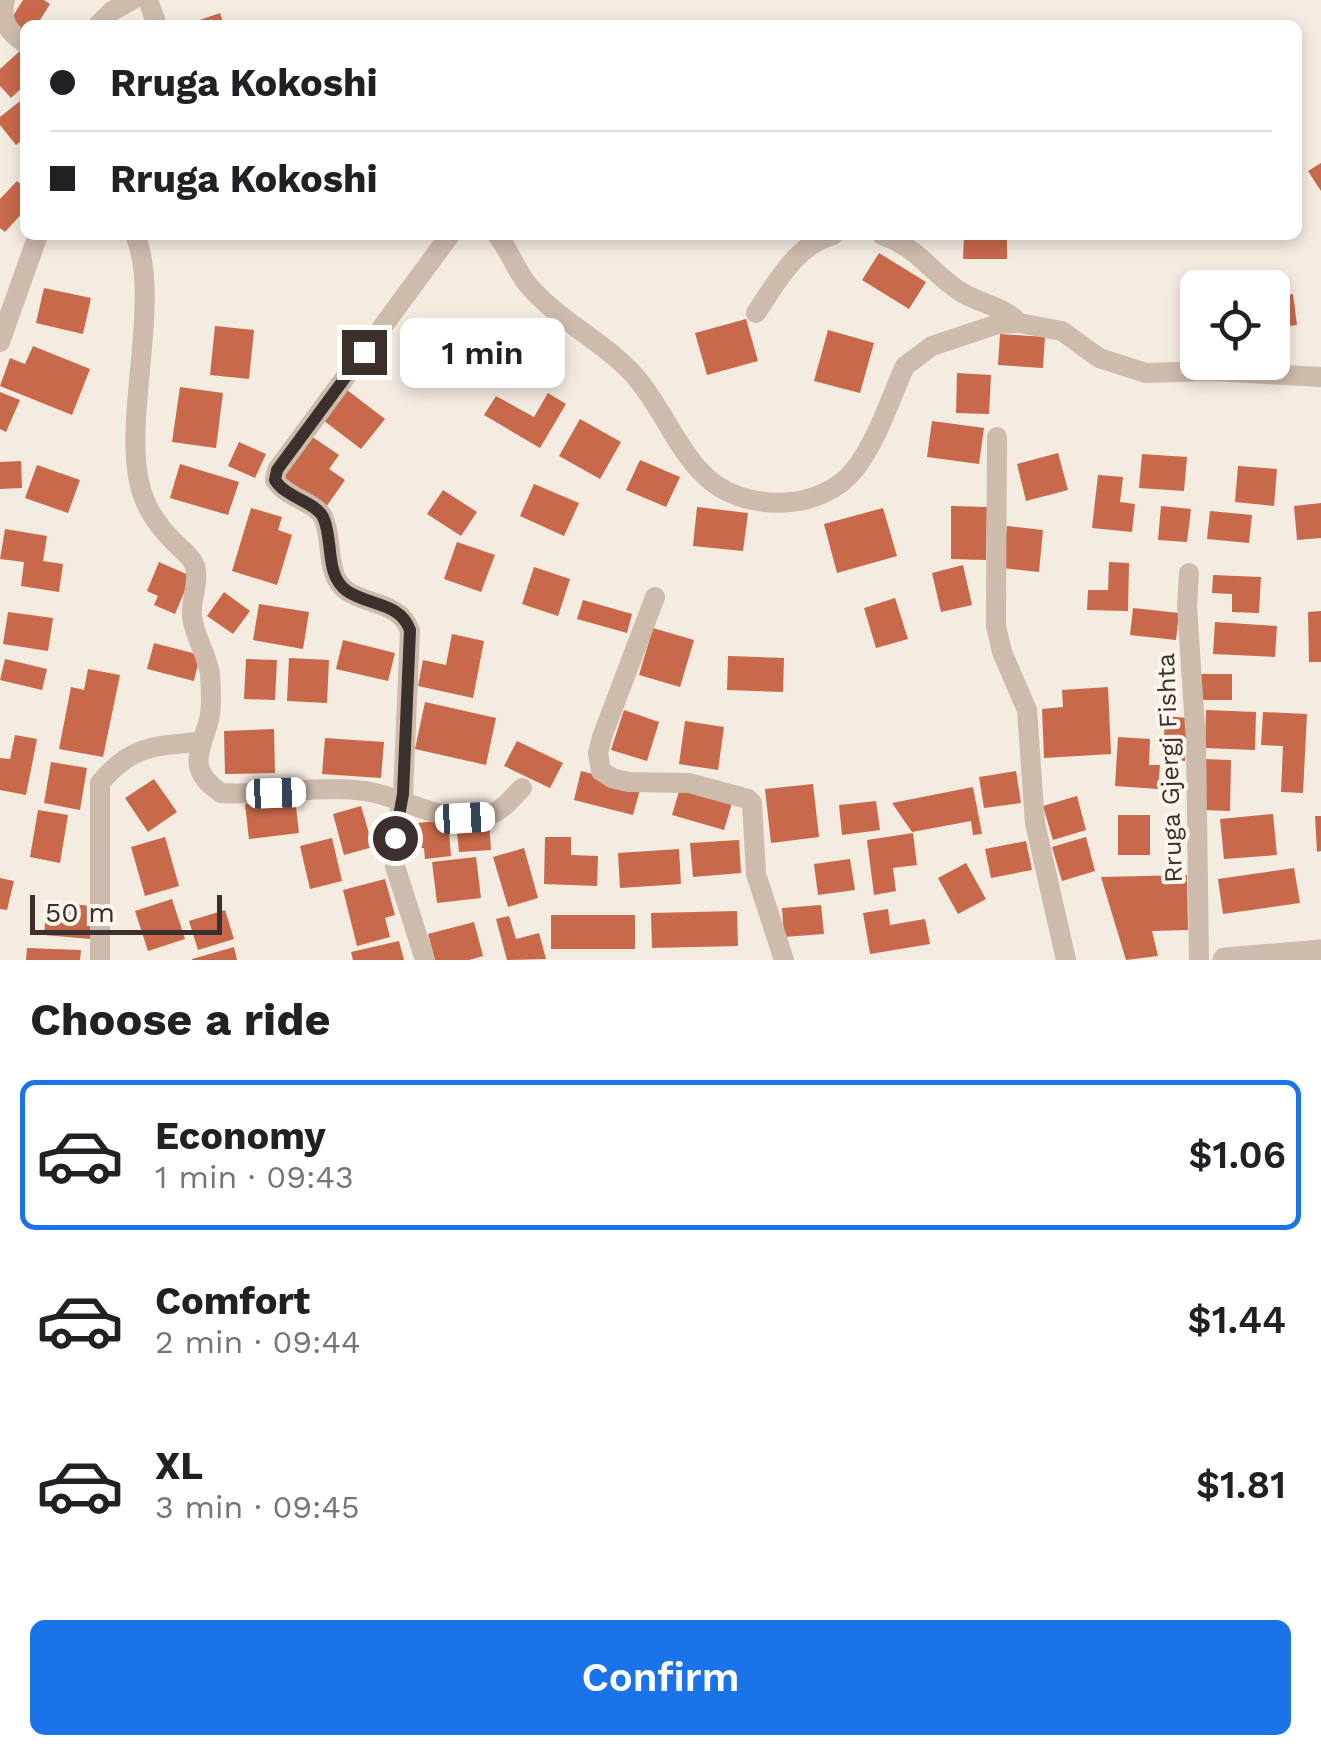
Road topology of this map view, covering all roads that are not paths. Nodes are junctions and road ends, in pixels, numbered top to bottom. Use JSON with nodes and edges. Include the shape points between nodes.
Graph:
{"nodes":[{"id":1,"x":6,"y":0,"type":"edge"},
{"id":2,"x":132,"y":0,"type":"edge"},
{"id":3,"x":103,"y":20,"type":"edge"},
{"id":4,"x":20,"y":39,"type":"edge"},
{"id":5,"x":36,"y":240,"type":"edge"},
{"id":6,"x":136,"y":240,"type":"edge"},
{"id":7,"x":446,"y":240,"type":"edge"},
{"id":8,"x":499,"y":240,"type":"edge"},
{"id":9,"x":816,"y":240,"type":"edge"},
{"id":10,"x":895,"y":240,"type":"edge"},
{"id":11,"x":756,"y":313,"type":"dead end"},
{"id":12,"x":1018,"y":322,"type":"junction"},
{"id":13,"x":0,"y":342,"type":"edge"},
{"id":14,"x":1321,"y":378,"type":"edge"},
{"id":15,"x":997,"y":437,"type":"dead end"},
{"id":16,"x":1189,"y":574,"type":"dead end"},
{"id":17,"x":654,"y":597,"type":"dead end"},
{"id":18,"x":200,"y":742,"type":"junction"},
{"id":19,"x":522,"y":788,"type":"dead end"},
{"id":20,"x":402,"y":802,"type":"junction"},
{"id":21,"x":1321,"y":952,"type":"edge"},
{"id":22,"x":100,"y":960,"type":"edge"},
{"id":23,"x":425,"y":960,"type":"edge"},
{"id":24,"x":784,"y":960,"type":"edge"},
{"id":25,"x":1066,"y":960,"type":"edge"},
{"id":26,"x":1199,"y":960,"type":"edge"},
{"id":27,"x":1226,"y":960,"type":"edge"}],
"edges":[{"from":1,"to":4,"type":"street","via":[[3,18]]},
{"from":2,"to":3,"type":"street"},
{"from":5,"to":13,"type":"street"},
{"from":6,"to":18,"type":"street","via":[[144,288],[137,472],[150,513],[196,569],[191,613],[210,676],[210,718]]},
{"from":7,"to":20,"type":"street","via":[[275,480],[324,519],[344,589],[406,619],[411,651]]},
{"from":8,"to":12,"type":"street","via":[[530,287],[634,375],[706,477],[753,502],[808,497],[842,482],[867,450],[912,358]]},
{"from":9,"to":11,"type":"street","via":[[802,249]]},
{"from":10,"to":12,"type":"street","via":[[961,292]]},
{"from":12,"to":14,"type":"street","via":[[1062,331],[1099,358],[1146,373]]},
{"from":15,"to":25,"type":"street","via":[[996,626],[1027,710],[1035,824]]},
{"from":16,"to":26,"type":"street","name":"Rruga Gjergj Fishta"},
{"from":17,"to":24,"type":"street","via":[[602,737],[601,770],[628,782],[689,783],[752,803],[756,874]]},
{"from":18,"to":20,"type":"street","via":[[199,763],[221,793],[350,791]]},
{"from":18,"to":22,"type":"street","via":[[156,744],[100,783]]},
{"from":19,"to":20,"type":"street","via":[[485,816],[441,814]]},
{"from":20,"to":23,"type":"street","via":[[395,866]]},
{"from":21,"to":27,"type":"street"}]}
